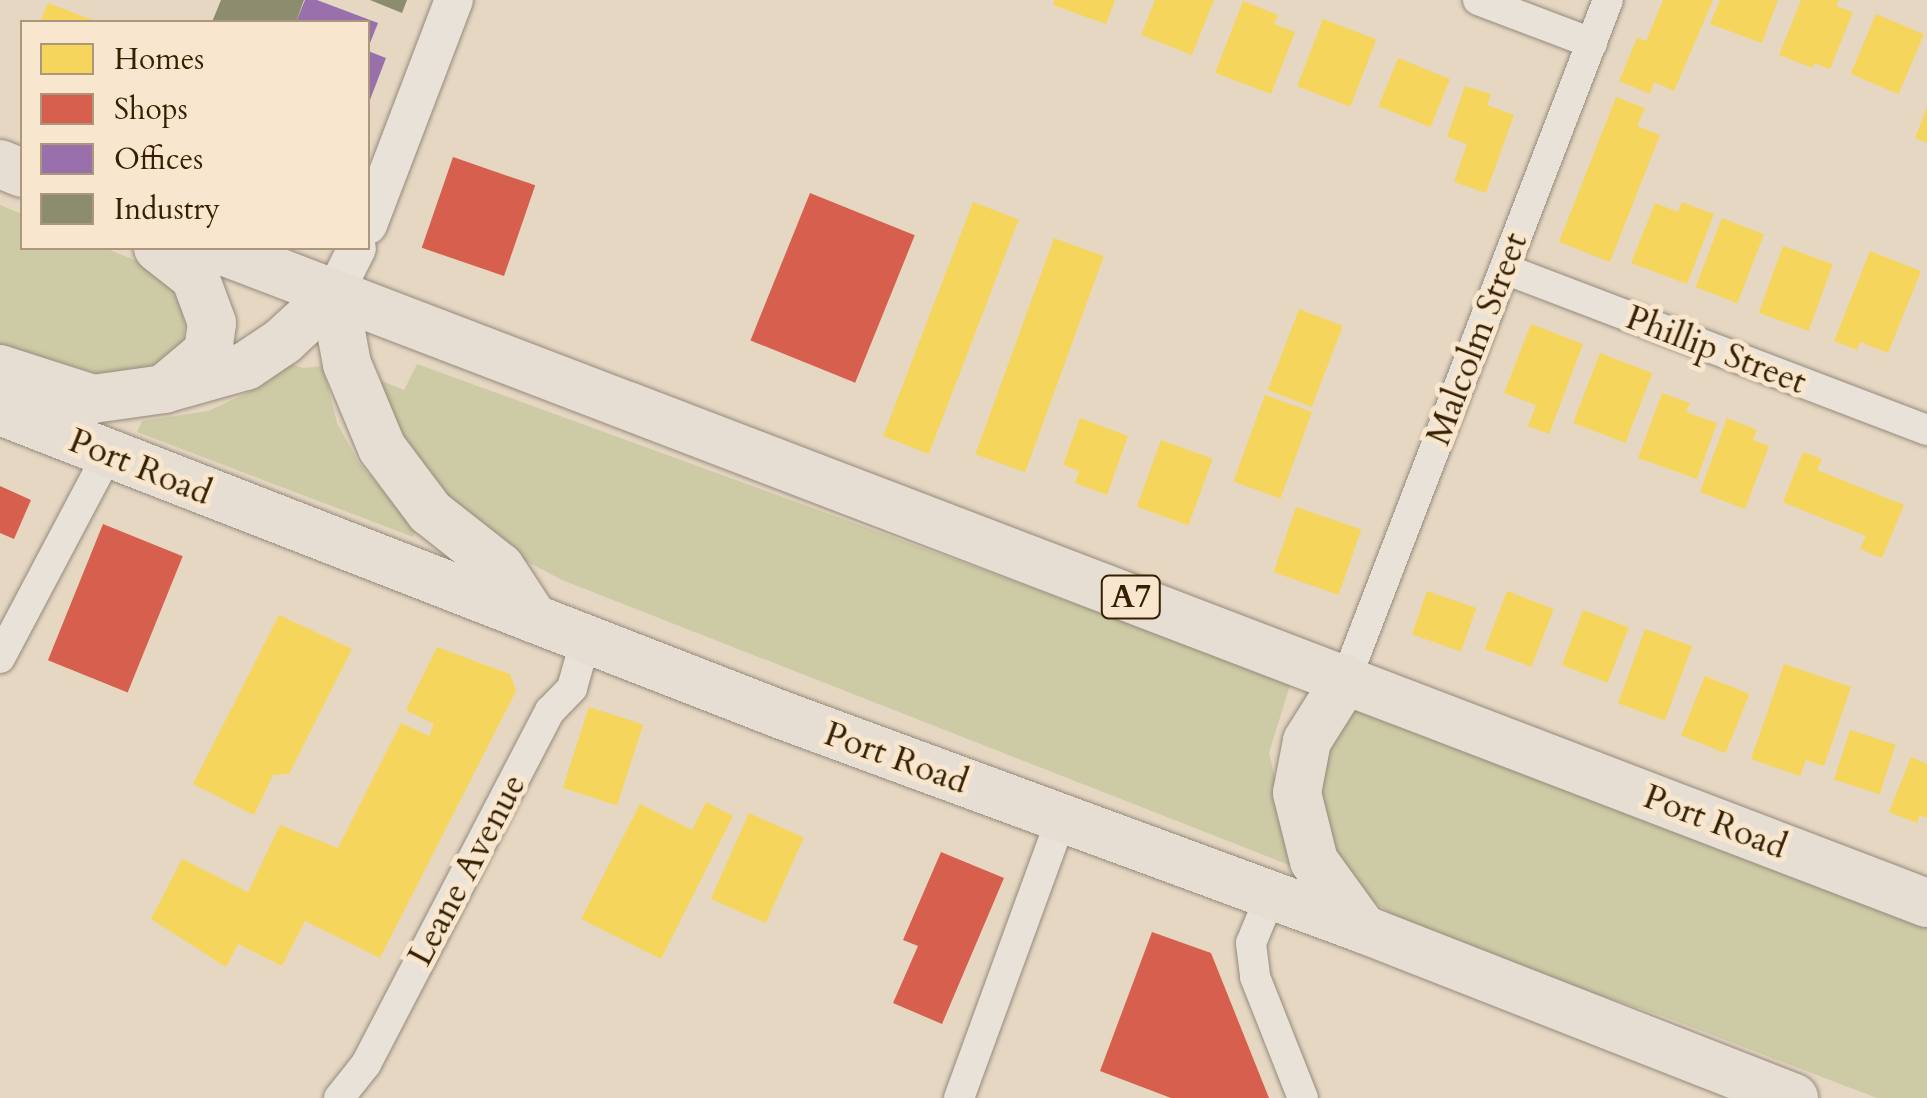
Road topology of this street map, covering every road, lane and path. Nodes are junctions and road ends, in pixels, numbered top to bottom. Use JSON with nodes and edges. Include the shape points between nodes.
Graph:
{"nodes":[{"id":1,"x":454,"y":0,"type":"edge"},
{"id":2,"x":1478,"y":0,"type":"edge"},
{"id":3,"x":1608,"y":0,"type":"edge"},
{"id":4,"x":1592,"y":43,"type":"junction"},
{"id":5,"x":370,"y":219,"type":"edge"},
{"id":6,"x":161,"y":250,"type":"edge"},
{"id":7,"x":219,"y":250,"type":"edge"},
{"id":8,"x":356,"y":250,"type":"edge"},
{"id":9,"x":1505,"y":269,"type":"junction"},
{"id":10,"x":334,"y":294,"type":"junction"},
{"id":11,"x":0,"y":369,"type":"edge"},
{"id":12,"x":164,"y":388,"type":"junction"},
{"id":13,"x":0,"y":411,"type":"edge"},
{"id":14,"x":1927,"y":430,"type":"edge"},
{"id":15,"x":108,"y":454,"type":"junction"},
{"id":16,"x":534,"y":620,"type":"junction"},
{"id":17,"x":586,"y":639,"type":"junction"},
{"id":18,"x":0,"y":658,"type":"edge"},
{"id":19,"x":1346,"y":679,"type":"junction"},
{"id":20,"x":1060,"y":819,"type":"junction"},
{"id":21,"x":1270,"y":897,"type":"junction"},
{"id":22,"x":1927,"y":903,"type":"edge"},
{"id":23,"x":1364,"y":930,"type":"junction"},
{"id":24,"x":340,"y":1098,"type":"edge"},
{"id":25,"x":959,"y":1098,"type":"edge"},
{"id":26,"x":1303,"y":1098,"type":"edge"},
{"id":27,"x":1794,"y":1098,"type":"edge"}],
"edges":[{"from":1,"to":5,"type":"street"},
{"from":2,"to":4,"type":"street"},
{"from":3,"to":4,"type":"street","name":"Malcolm Street"},
{"from":4,"to":9,"type":"street","name":"Malcolm Street"},
{"from":6,"to":12,"type":"highway","via":[[195,277],[212,323],[208,352]]},
{"from":7,"to":10,"type":"highway","name":"Port Road","number":"A7"},
{"from":8,"to":10,"type":"street"},
{"from":9,"to":14,"type":"street","name":"Phillip Street"},
{"from":9,"to":19,"type":"street","name":"Malcolm Street"},
{"from":10,"to":12,"type":"highway","via":[[246,366]]},
{"from":10,"to":16,"type":"highway","via":[[347,364],[382,448],[430,512],[500,567]]},
{"from":10,"to":19,"type":"highway","name":"Port Road","number":"A7"},
{"from":11,"to":12,"type":"highway","via":[[93,399]]},
{"from":13,"to":15,"type":"highway","name":"Port Road"},
{"from":15,"to":16,"type":"highway","name":"Port Road"},
{"from":15,"to":18,"type":"street"},
{"from":16,"to":17,"type":"highway","name":"Port Road"},
{"from":17,"to":20,"type":"highway","name":"Port Road"},
{"from":17,"to":24,"type":"street","name":"Leane Avenue","via":[[572,688],[550,710],[366,1064]]},
{"from":19,"to":22,"type":"highway","name":"Port Road","number":"A7"},
{"from":19,"to":23,"type":"highway","via":[[1307,741],[1297,793],[1314,861]]},
{"from":20,"to":21,"type":"highway","name":"Port Road"},
{"from":20,"to":25,"type":"street"},
{"from":21,"to":23,"type":"highway","name":"Port Road"},
{"from":21,"to":26,"type":"street","via":[[1251,943],[1255,977]]},
{"from":23,"to":27,"type":"highway","name":"Port Road"}]}
